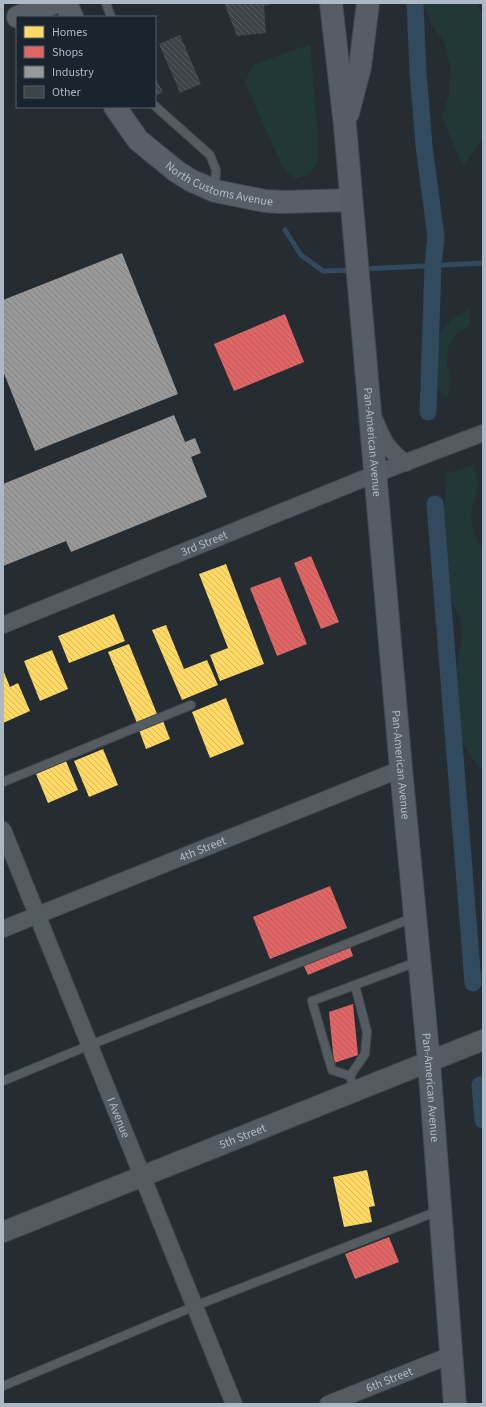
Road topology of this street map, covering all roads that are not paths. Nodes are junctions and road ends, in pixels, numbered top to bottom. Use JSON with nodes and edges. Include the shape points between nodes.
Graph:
{"nodes":[{"id":1,"x":106,"y":3,"type":"edge"},
{"id":2,"x":331,"y":3,"type":"edge"},
{"id":3,"x":368,"y":3,"type":"edge"},
{"id":4,"x":52,"y":4,"type":"edge"},
{"id":5,"x":21,"y":16,"type":"edge"},
{"id":6,"x":70,"y":16,"type":"edge"},
{"id":7,"x":110,"y":16,"type":"edge"},
{"id":8,"x":16,"y":18,"type":"edge"},
{"id":9,"x":3,"y":23,"type":"edge"},
{"id":10,"x":156,"y":107,"type":"edge"},
{"id":11,"x":116,"y":108,"type":"edge"},
{"id":12,"x":345,"y":126,"type":"junction"},
{"id":13,"x":215,"y":191,"type":"junction"},
{"id":14,"x":351,"y":200,"type":"junction"},
{"id":15,"x":369,"y":404,"type":"junction"},
{"id":16,"x":483,"y":433,"type":"edge"},
{"id":17,"x":406,"y":462,"type":"junction"},
{"id":18,"x":375,"y":474,"type":"junction"},
{"id":19,"x":3,"y":625,"type":"edge"},
{"id":20,"x":191,"y":705,"type":"dead end"},
{"id":21,"x":401,"y":769,"type":"junction"},
{"id":22,"x":3,"y":782,"type":"edge"},
{"id":23,"x":3,"y":830,"type":"edge"},
{"id":24,"x":37,"y":915,"type":"junction"},
{"id":25,"x":415,"y":917,"type":"junction"},
{"id":26,"x":3,"y":929,"type":"edge"},
{"id":27,"x":419,"y":961,"type":"junction"},
{"id":28,"x":355,"y":985,"type":"junction"},
{"id":29,"x":483,"y":1040,"type":"edge"},
{"id":30,"x":90,"y":1045,"type":"junction"},
{"id":31,"x":429,"y":1062,"type":"junction"},
{"id":32,"x":3,"y":1081,"type":"edge"},
{"id":33,"x":353,"y":1084,"type":"junction"},
{"id":34,"x":143,"y":1176,"type":"junction"},
{"id":35,"x":440,"y":1210,"type":"junction"},
{"id":36,"x":3,"y":1232,"type":"edge"},
{"id":37,"x":195,"y":1306,"type":"junction"},
{"id":38,"x":451,"y":1355,"type":"junction"},
{"id":39,"x":3,"y":1386,"type":"edge"},
{"id":40,"x":234,"y":1404,"type":"edge"},
{"id":41,"x":328,"y":1404,"type":"edge"},
{"id":42,"x":455,"y":1404,"type":"edge"}],
"edges":[{"from":1,"to":7,"type":"lane"},
{"from":2,"to":12,"type":"main road","name":"Pan-American Avenue"},
{"from":3,"to":12,"type":"main road","name":"Pan-American Avenue","via":[[360,67]]},
{"from":4,"to":5,"type":"main road"},
{"from":4,"to":6,"type":"main road"},
{"from":8,"to":9,"type":"main road"},
{"from":10,"to":13,"type":"lane","via":[[210,155],[216,170]]},
{"from":11,"to":13,"type":"main road","name":"North Customs Avenue","via":[[138,140],[176,171]]},
{"from":12,"to":14,"type":"main road","name":"Pan-American Avenue"},
{"from":13,"to":14,"type":"main road","name":"North Customs Avenue","via":[[273,201]]},
{"from":14,"to":15,"type":"main road","name":"Pan-American Avenue"},
{"from":15,"to":17,"type":"street","via":[[382,436],[392,452]]},
{"from":15,"to":18,"type":"main road","name":"Pan-American Avenue"},
{"from":16,"to":17,"type":"street","name":"3rd Street"},
{"from":17,"to":18,"type":"street","name":"3rd Street"},
{"from":18,"to":19,"type":"street","name":"3rd Street"},
{"from":18,"to":21,"type":"main road","name":"Pan-American Avenue"},
{"from":20,"to":22,"type":"lane"},
{"from":21,"to":24,"type":"street","name":"4th Street"},
{"from":21,"to":25,"type":"main road","name":"Pan-American Avenue"},
{"from":23,"to":24,"type":"street","name":"I Avenue"},
{"from":24,"to":26,"type":"street","name":"4th Street"},
{"from":24,"to":30,"type":"street","name":"I Avenue"},
{"from":25,"to":27,"type":"main road","name":"Pan-American Avenue"},
{"from":25,"to":30,"type":"lane"},
{"from":27,"to":28,"type":"lane"},
{"from":27,"to":31,"type":"main road","name":"Pan-American Avenue"},
{"from":28,"to":33,"type":"lane","via":[[367,1032],[365,1054]]},
{"from":28,"to":33,"type":"lane","via":[[312,1000],[332,1070]]},
{"from":29,"to":31,"type":"street","name":"5th Street"},
{"from":30,"to":32,"type":"lane"},
{"from":30,"to":34,"type":"street","name":"I Avenue"},
{"from":31,"to":33,"type":"street","name":"5th Street"},
{"from":31,"to":35,"type":"main road","name":"Pan-American Avenue"},
{"from":33,"to":34,"type":"street","name":"5th Street"},
{"from":34,"to":36,"type":"street","name":"5th Street"},
{"from":34,"to":37,"type":"street","name":"I Avenue"},
{"from":35,"to":37,"type":"lane"},
{"from":35,"to":38,"type":"main road","name":"Pan-American Avenue"},
{"from":37,"to":39,"type":"lane"},
{"from":37,"to":40,"type":"street","name":"I Avenue"},
{"from":38,"to":41,"type":"street","name":"6th Street"},
{"from":38,"to":42,"type":"main road","name":"Pan-American Avenue"}]}
